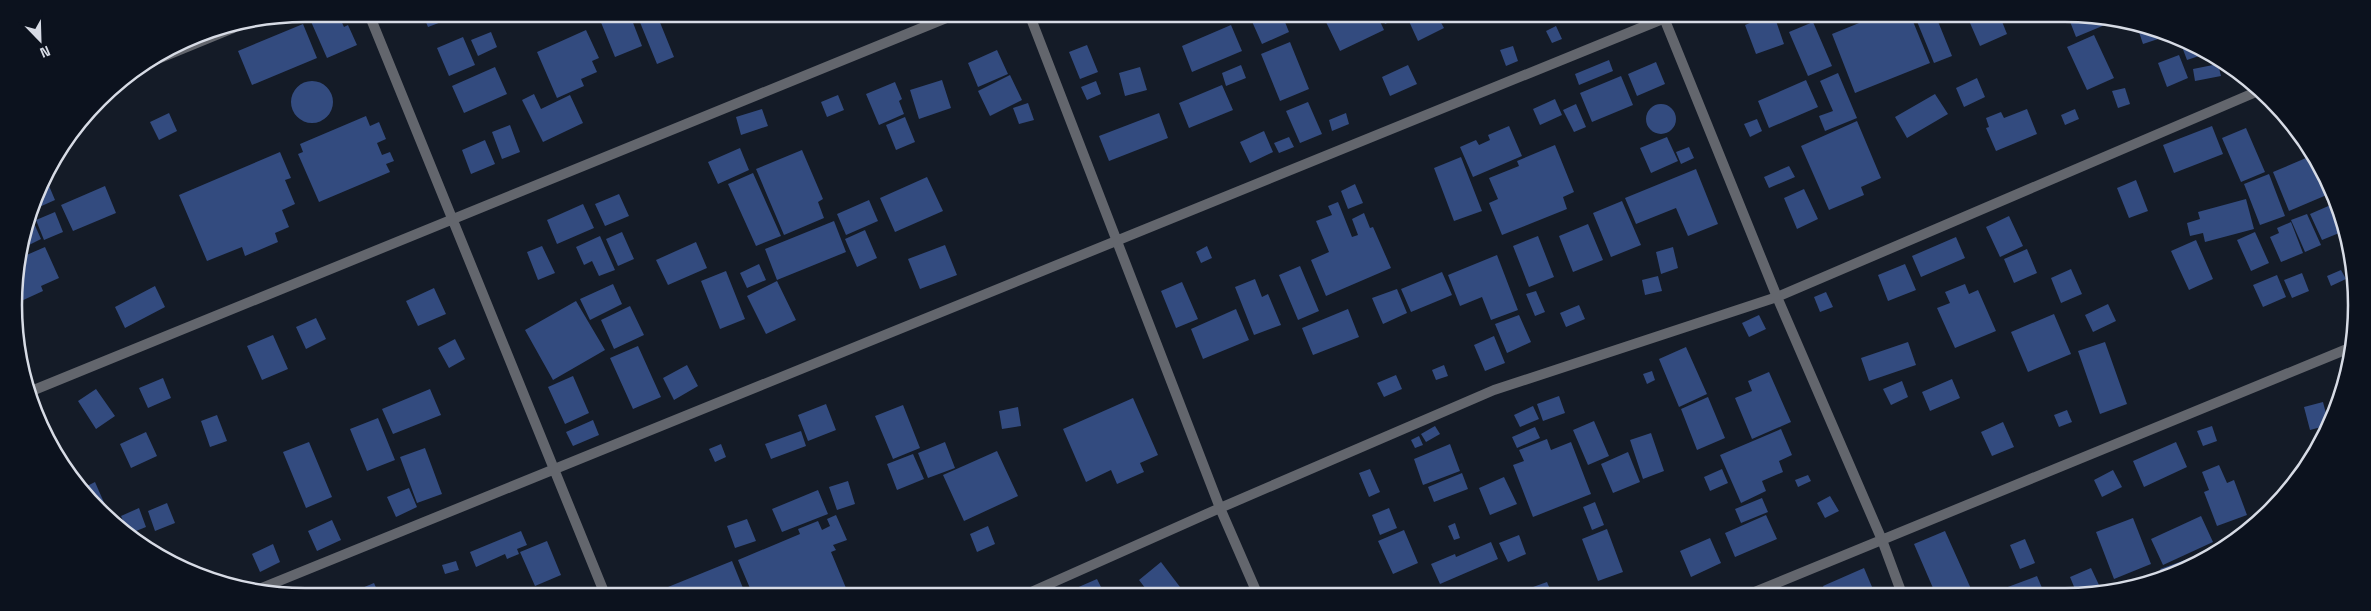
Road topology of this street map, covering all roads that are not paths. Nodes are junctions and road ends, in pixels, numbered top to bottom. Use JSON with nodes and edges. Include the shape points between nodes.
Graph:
{"nodes":[{"id":1,"x":372,"y":22,"type":"edge"},
{"id":2,"x":936,"y":22,"type":"edge"},
{"id":3,"x":1032,"y":22,"type":"edge"},
{"id":4,"x":1655,"y":22,"type":"edge"},
{"id":5,"x":1667,"y":22,"type":"edge"},
{"id":6,"x":2253,"y":93,"type":"edge"},
{"id":7,"x":452,"y":220,"type":"junction"},
{"id":8,"x":1117,"y":239,"type":"junction"},
{"id":9,"x":1778,"y":297,"type":"junction"},
{"id":10,"x":2345,"y":350,"type":"edge"},
{"id":11,"x":36,"y":389,"type":"edge"},
{"id":12,"x":555,"y":468,"type":"junction"},
{"id":13,"x":1220,"y":508,"type":"junction"},
{"id":14,"x":1882,"y":540,"type":"junction"},
{"id":15,"x":267,"y":586,"type":"edge"},
{"id":16,"x":602,"y":588,"type":"edge"},
{"id":17,"x":1040,"y":588,"type":"edge"},
{"id":18,"x":1255,"y":588,"type":"edge"},
{"id":19,"x":1765,"y":588,"type":"edge"},
{"id":20,"x":1900,"y":588,"type":"edge"}],
"edges":[{"from":1,"to":7,"type":"street"},
{"from":2,"to":7,"type":"street"},
{"from":3,"to":8,"type":"street"},
{"from":4,"to":8,"type":"street"},
{"from":5,"to":9,"type":"street"},
{"from":6,"to":9,"type":"street"},
{"from":7,"to":11,"type":"street"},
{"from":7,"to":12,"type":"street"},
{"from":8,"to":12,"type":"street"},
{"from":8,"to":13,"type":"street"},
{"from":9,"to":13,"type":"street","via":[[1494,390]]},
{"from":9,"to":14,"type":"street"},
{"from":10,"to":14,"type":"street"},
{"from":12,"to":15,"type":"street"},
{"from":12,"to":16,"type":"street"},
{"from":13,"to":17,"type":"street"},
{"from":13,"to":18,"type":"street"},
{"from":14,"to":19,"type":"street"},
{"from":14,"to":20,"type":"street"}]}
